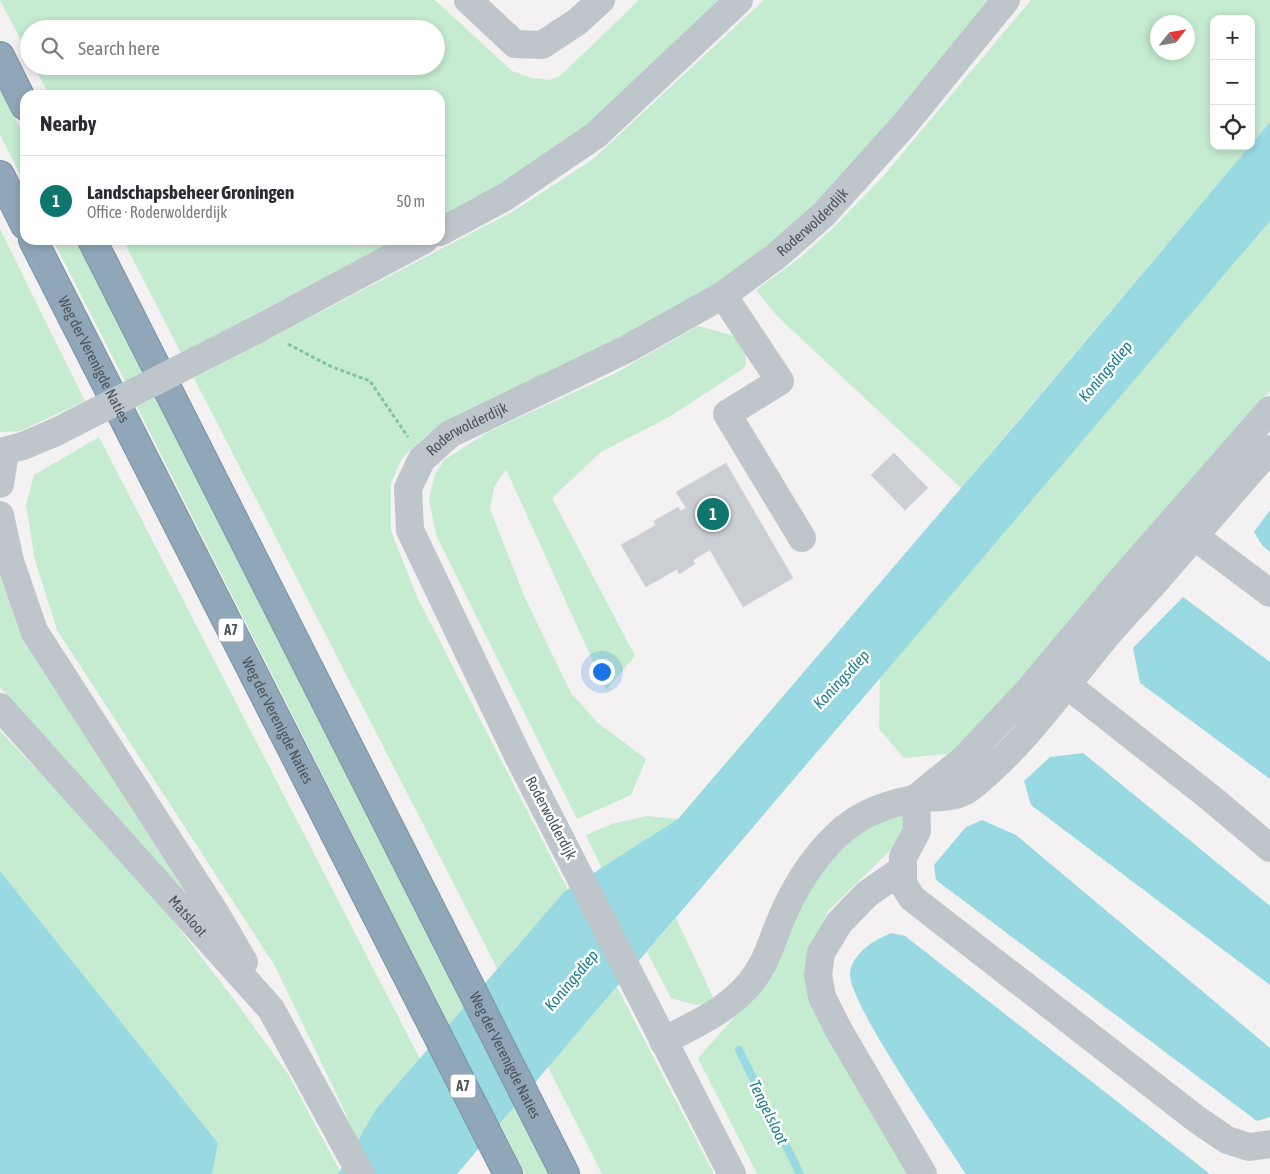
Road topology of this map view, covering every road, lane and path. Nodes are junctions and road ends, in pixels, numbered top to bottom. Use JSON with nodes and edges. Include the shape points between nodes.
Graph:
{"nodes":[{"id":1,"x":468,"y":0,"type":"edge"},
{"id":2,"x":600,"y":0,"type":"edge"},
{"id":3,"x":739,"y":0,"type":"edge"},
{"id":4,"x":1006,"y":0,"type":"edge"},
{"id":5,"x":0,"y":56,"type":"edge"},
{"id":6,"x":20,"y":96,"type":"edge"},
{"id":7,"x":0,"y":175,"type":"edge"},
{"id":8,"x":20,"y":215,"type":"edge"},
{"id":9,"x":445,"y":229,"type":"edge"},
{"id":10,"x":36,"y":245,"type":"edge"},
{"id":11,"x":95,"y":245,"type":"edge"},
{"id":12,"x":415,"y":245,"type":"edge"},
{"id":13,"x":723,"y":295,"type":"junction"},
{"id":14,"x":258,"y":329,"type":"junction"},
{"id":15,"x":1270,"y":410,"type":"edge"},
{"id":16,"x":1270,"y":449,"type":"edge"},
{"id":17,"x":3,"y":452,"type":"edge"},
{"id":18,"x":422,"y":459,"type":"junction"},
{"id":19,"x":0,"y":484,"type":"edge"},
{"id":20,"x":0,"y":515,"type":"edge"},
{"id":21,"x":1194,"y":536,"type":"junction"},
{"id":22,"x":802,"y":538,"type":"dead end"},
{"id":23,"x":1270,"y":593,"type":"edge"},
{"id":24,"x":1066,"y":684,"type":"junction"},
{"id":25,"x":0,"y":707,"type":"edge"},
{"id":26,"x":916,"y":798,"type":"junction"},
{"id":27,"x":1270,"y":848,"type":"edge"},
{"id":28,"x":903,"y":869,"type":"junction"},
{"id":29,"x":271,"y":1010,"type":"junction"},
{"id":30,"x":663,"y":1041,"type":"junction"},
{"id":31,"x":1270,"y":1144,"type":"edge"},
{"id":32,"x":503,"y":1164,"type":"edge"},
{"id":33,"x":361,"y":1174,"type":"edge"},
{"id":34,"x":565,"y":1174,"type":"edge"},
{"id":35,"x":732,"y":1174,"type":"edge"},
{"id":36,"x":923,"y":1174,"type":"edge"}],
"edges":[{"from":1,"to":2,"type":"street","via":[[515,44],[542,45],[577,22]]},
{"from":3,"to":9,"type":"street","via":[[596,135],[505,197]]},
{"from":4,"to":13,"type":"street","name":"Roderwolderdijk","via":[[904,125],[824,214]]},
{"from":5,"to":6,"type":"highway"},
{"from":7,"to":8,"type":"highway"},
{"from":10,"to":32,"type":"highway","name":"Weg der Verenigde Naties","number":"A7"},
{"from":11,"to":34,"type":"highway","name":"Weg der Verenigde Naties"},
{"from":12,"to":14,"type":"street"},
{"from":13,"to":18,"type":"street","name":"Roderwolderdijk","via":[[627,349],[450,434]]},
{"from":13,"to":22,"type":"street","via":[[780,381],[727,414]]},
{"from":14,"to":17,"type":"street","bridge":true,"via":[[56,432]]},
{"from":14,"to":18,"type":"path","via":[[330,366],[370,381]]},
{"from":15,"to":26,"type":"street","via":[[1028,691],[964,758]]},
{"from":16,"to":21,"type":"street"},
{"from":17,"to":19,"type":"street"},
{"from":18,"to":30,"type":"street","name":"Roderwolderdijk","via":[[408,488],[410,530],[518,756]]},
{"from":20,"to":29,"type":"street","via":[[10,561],[34,631],[216,914]]},
{"from":21,"to":23,"type":"street"},
{"from":21,"to":24,"type":"street"},
{"from":24,"to":26,"type":"street","via":[[998,765],[967,790],[938,798]]},
{"from":24,"to":27,"type":"street"},
{"from":25,"to":29,"type":"street","name":"Matsloot"},
{"from":26,"to":28,"type":"street","via":[[917,830],[903,856]]},
{"from":26,"to":30,"type":"street","via":[[883,806],[838,834],[811,864],[800,882],[779,924],[770,952],[750,983],[718,1011]]},
{"from":28,"to":31,"type":"street","via":[[903,884],[912,898],[1195,1118],[1227,1140],[1249,1147]]},
{"from":28,"to":36,"type":"street","via":[[867,894],[839,923],[821,953],[818,975],[822,997],[838,1030]]},
{"from":29,"to":33,"type":"street","name":"Matsloot"},
{"from":30,"to":35,"type":"street","name":"Roderwolderdijk"}]}
